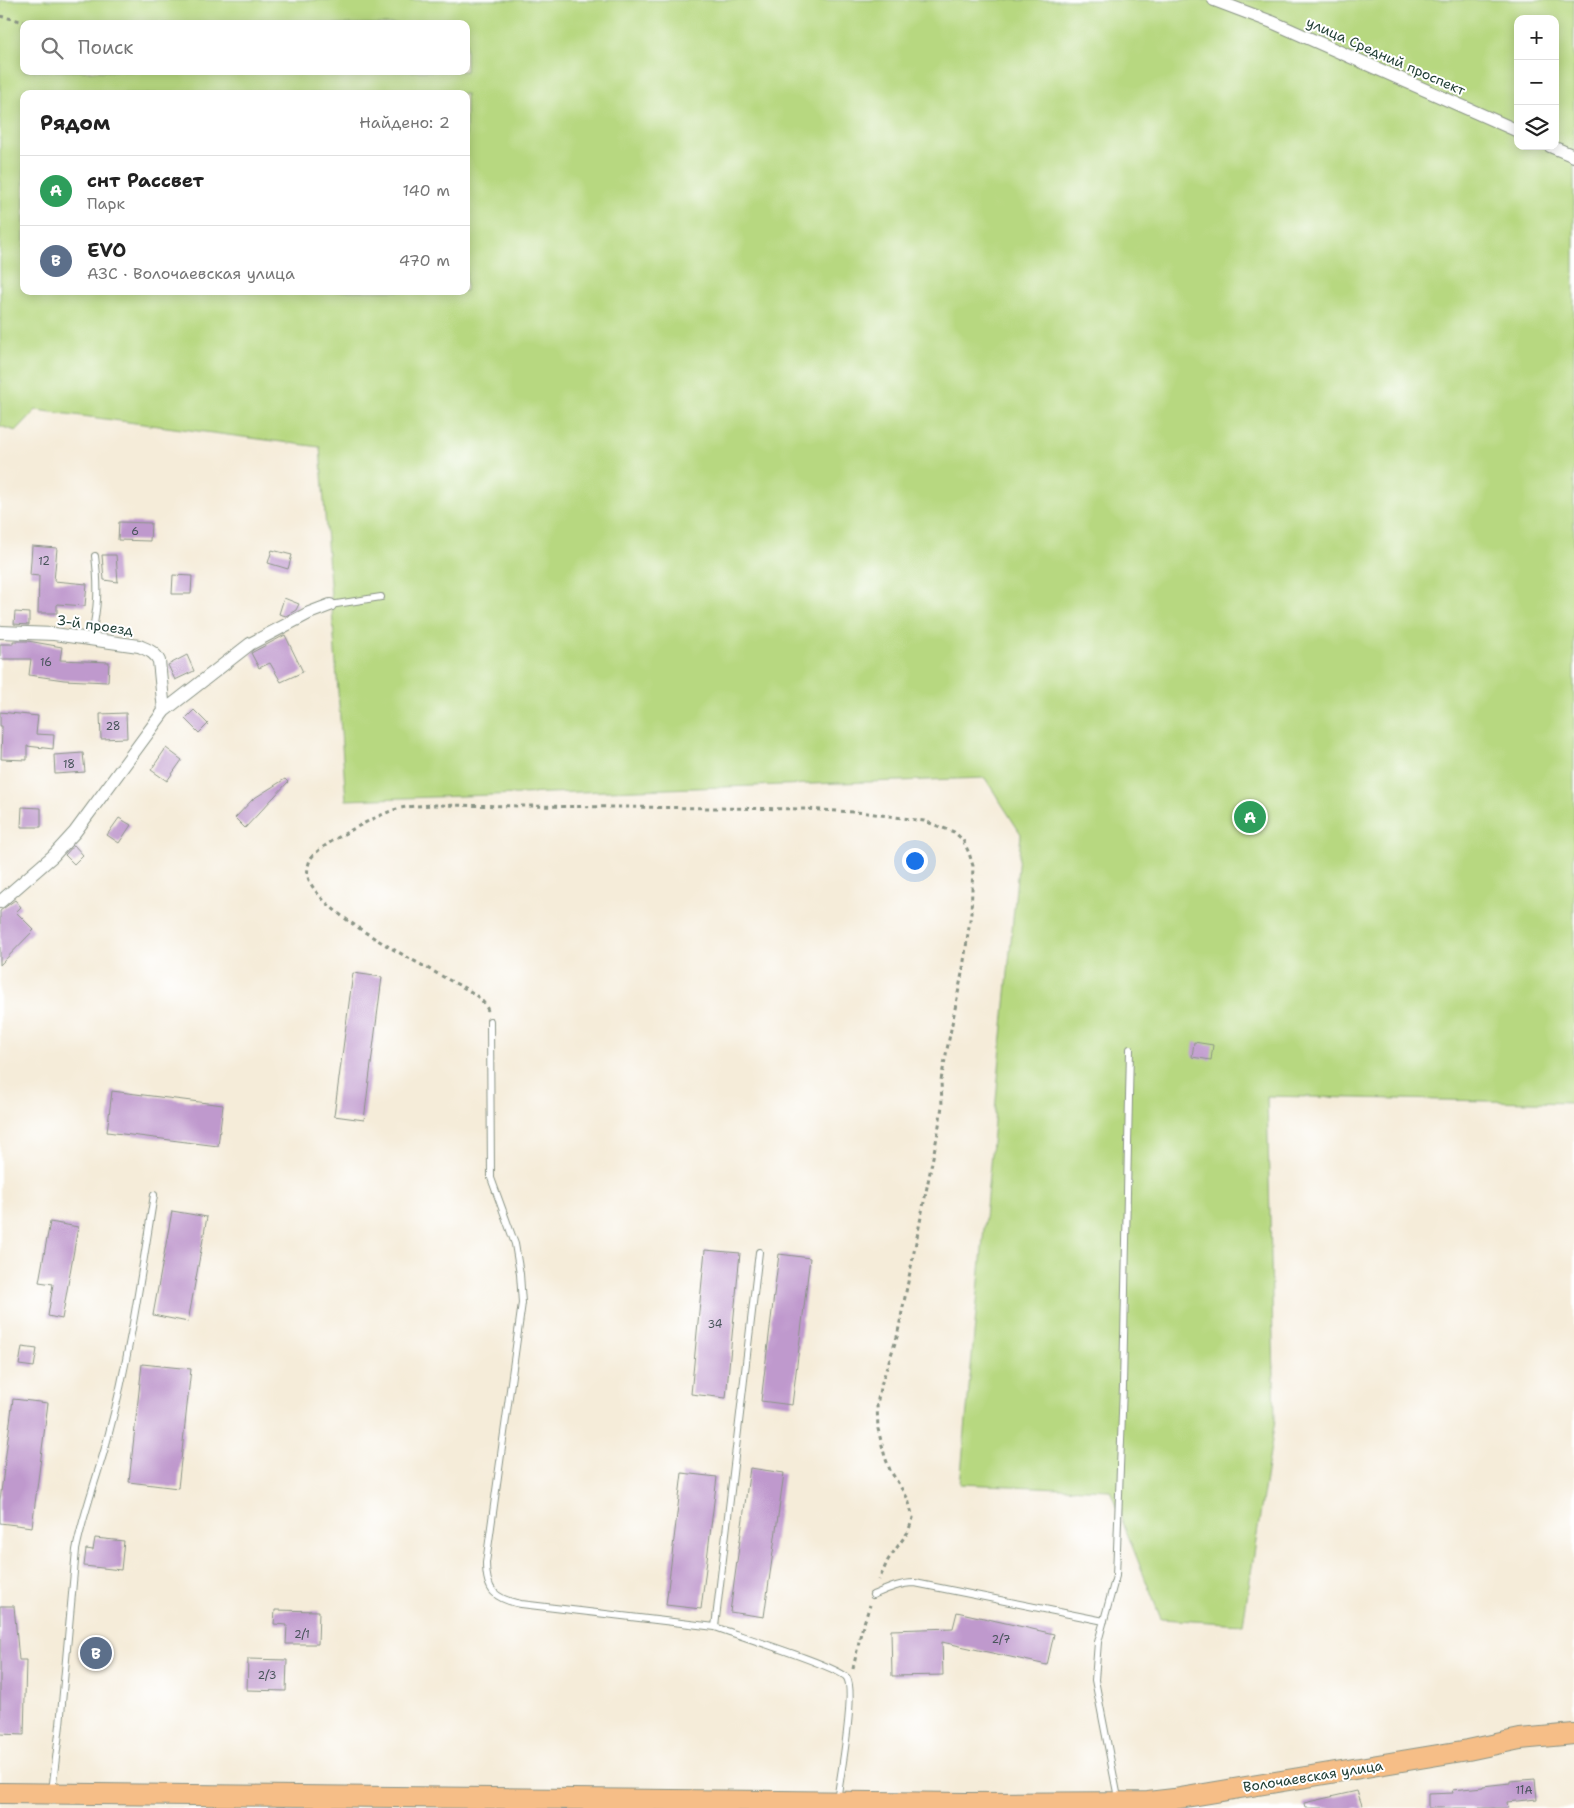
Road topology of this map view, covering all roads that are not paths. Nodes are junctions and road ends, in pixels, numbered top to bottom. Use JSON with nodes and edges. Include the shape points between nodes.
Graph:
{"nodes":[{"id":1,"x":1214,"y":0,"type":"edge"},
{"id":2,"x":1514,"y":130,"type":"edge"},
{"id":3,"x":1559,"y":150,"type":"edge"},
{"id":4,"x":1574,"y":156,"type":"edge"},
{"id":5,"x":95,"y":556,"type":"dead end"},
{"id":6,"x":381,"y":597,"type":"dead end"},
{"id":7,"x":330,"y":605,"type":"joint"},
{"id":8,"x":0,"y":632,"type":"edge"},
{"id":9,"x":91,"y":639,"type":"junction"},
{"id":10,"x":164,"y":711,"type":"junction"},
{"id":11,"x":0,"y":902,"type":"edge"},
{"id":12,"x":490,"y":1021,"type":"road end"},
{"id":13,"x":1130,"y":1049,"type":"dead end"},
{"id":14,"x":154,"y":1195,"type":"dead end"},
{"id":15,"x":759,"y":1252,"type":"dead end"},
{"id":16,"x":873,"y":1595,"type":"road end"},
{"id":17,"x":1104,"y":1620,"type":"junction"},
{"id":18,"x":715,"y":1628,"type":"junction"},
{"id":19,"x":1574,"y":1734,"type":"edge"},
{"id":20,"x":0,"y":1793,"type":"edge"},
{"id":21,"x":52,"y":1793,"type":"junction"},
{"id":22,"x":140,"y":1801,"type":"edge"},
{"id":23,"x":837,"y":1801,"type":"junction"},
{"id":24,"x":645,"y":1804,"type":"edge"},
{"id":25,"x":1126,"y":1804,"type":"edge"}],
"edges":[{"from":1,"to":2,"type":"street","name":"улица Средний проспект","via":[[1272,22]]},
{"from":3,"to":4,"type":"street"},
{"from":5,"to":9,"type":"lane","via":[[98,597]]},
{"from":6,"to":7,"type":"lane"},
{"from":7,"to":10,"type":"street","via":[[250,644]]},
{"from":8,"to":9,"type":"street","name":"3-й проезд"},
{"from":9,"to":10,"type":"street","name":"3-й проезд","via":[[139,646],[156,655]]},
{"from":10,"to":11,"type":"street","via":[[70,837]]},
{"from":12,"to":18,"type":"lane","via":[[491,1178],[515,1244],[522,1303],[486,1563],[490,1585],[500,1599],[521,1604]]},
{"from":13,"to":17,"type":"lane","via":[[1116,1576]]},
{"from":14,"to":21,"type":"lane","via":[[123,1372],[76,1550]]},
{"from":15,"to":18,"type":"lane"},
{"from":16,"to":17,"type":"lane","via":[[904,1583],[922,1584]]},
{"from":17,"to":25,"type":"lane","via":[[1098,1642],[1095,1680]]},
{"from":18,"to":23,"type":"lane","via":[[773,1646],[843,1673],[847,1678],[849,1709]]},
{"from":19,"to":25,"type":"main road","name":"Волочаевская улица","via":[[1520,1739],[1174,1799]]},
{"from":20,"to":21,"type":"main road","name":"Волочаевская улица"},
{"from":21,"to":22,"type":"main road","name":"Волочаевская улица"},
{"from":22,"to":24,"type":"main road","name":"Волочаевская улица"},
{"from":23,"to":24,"type":"main road","name":"Волочаевская улица"},
{"from":23,"to":25,"type":"main road","name":"Волочаевская улица"}]}
